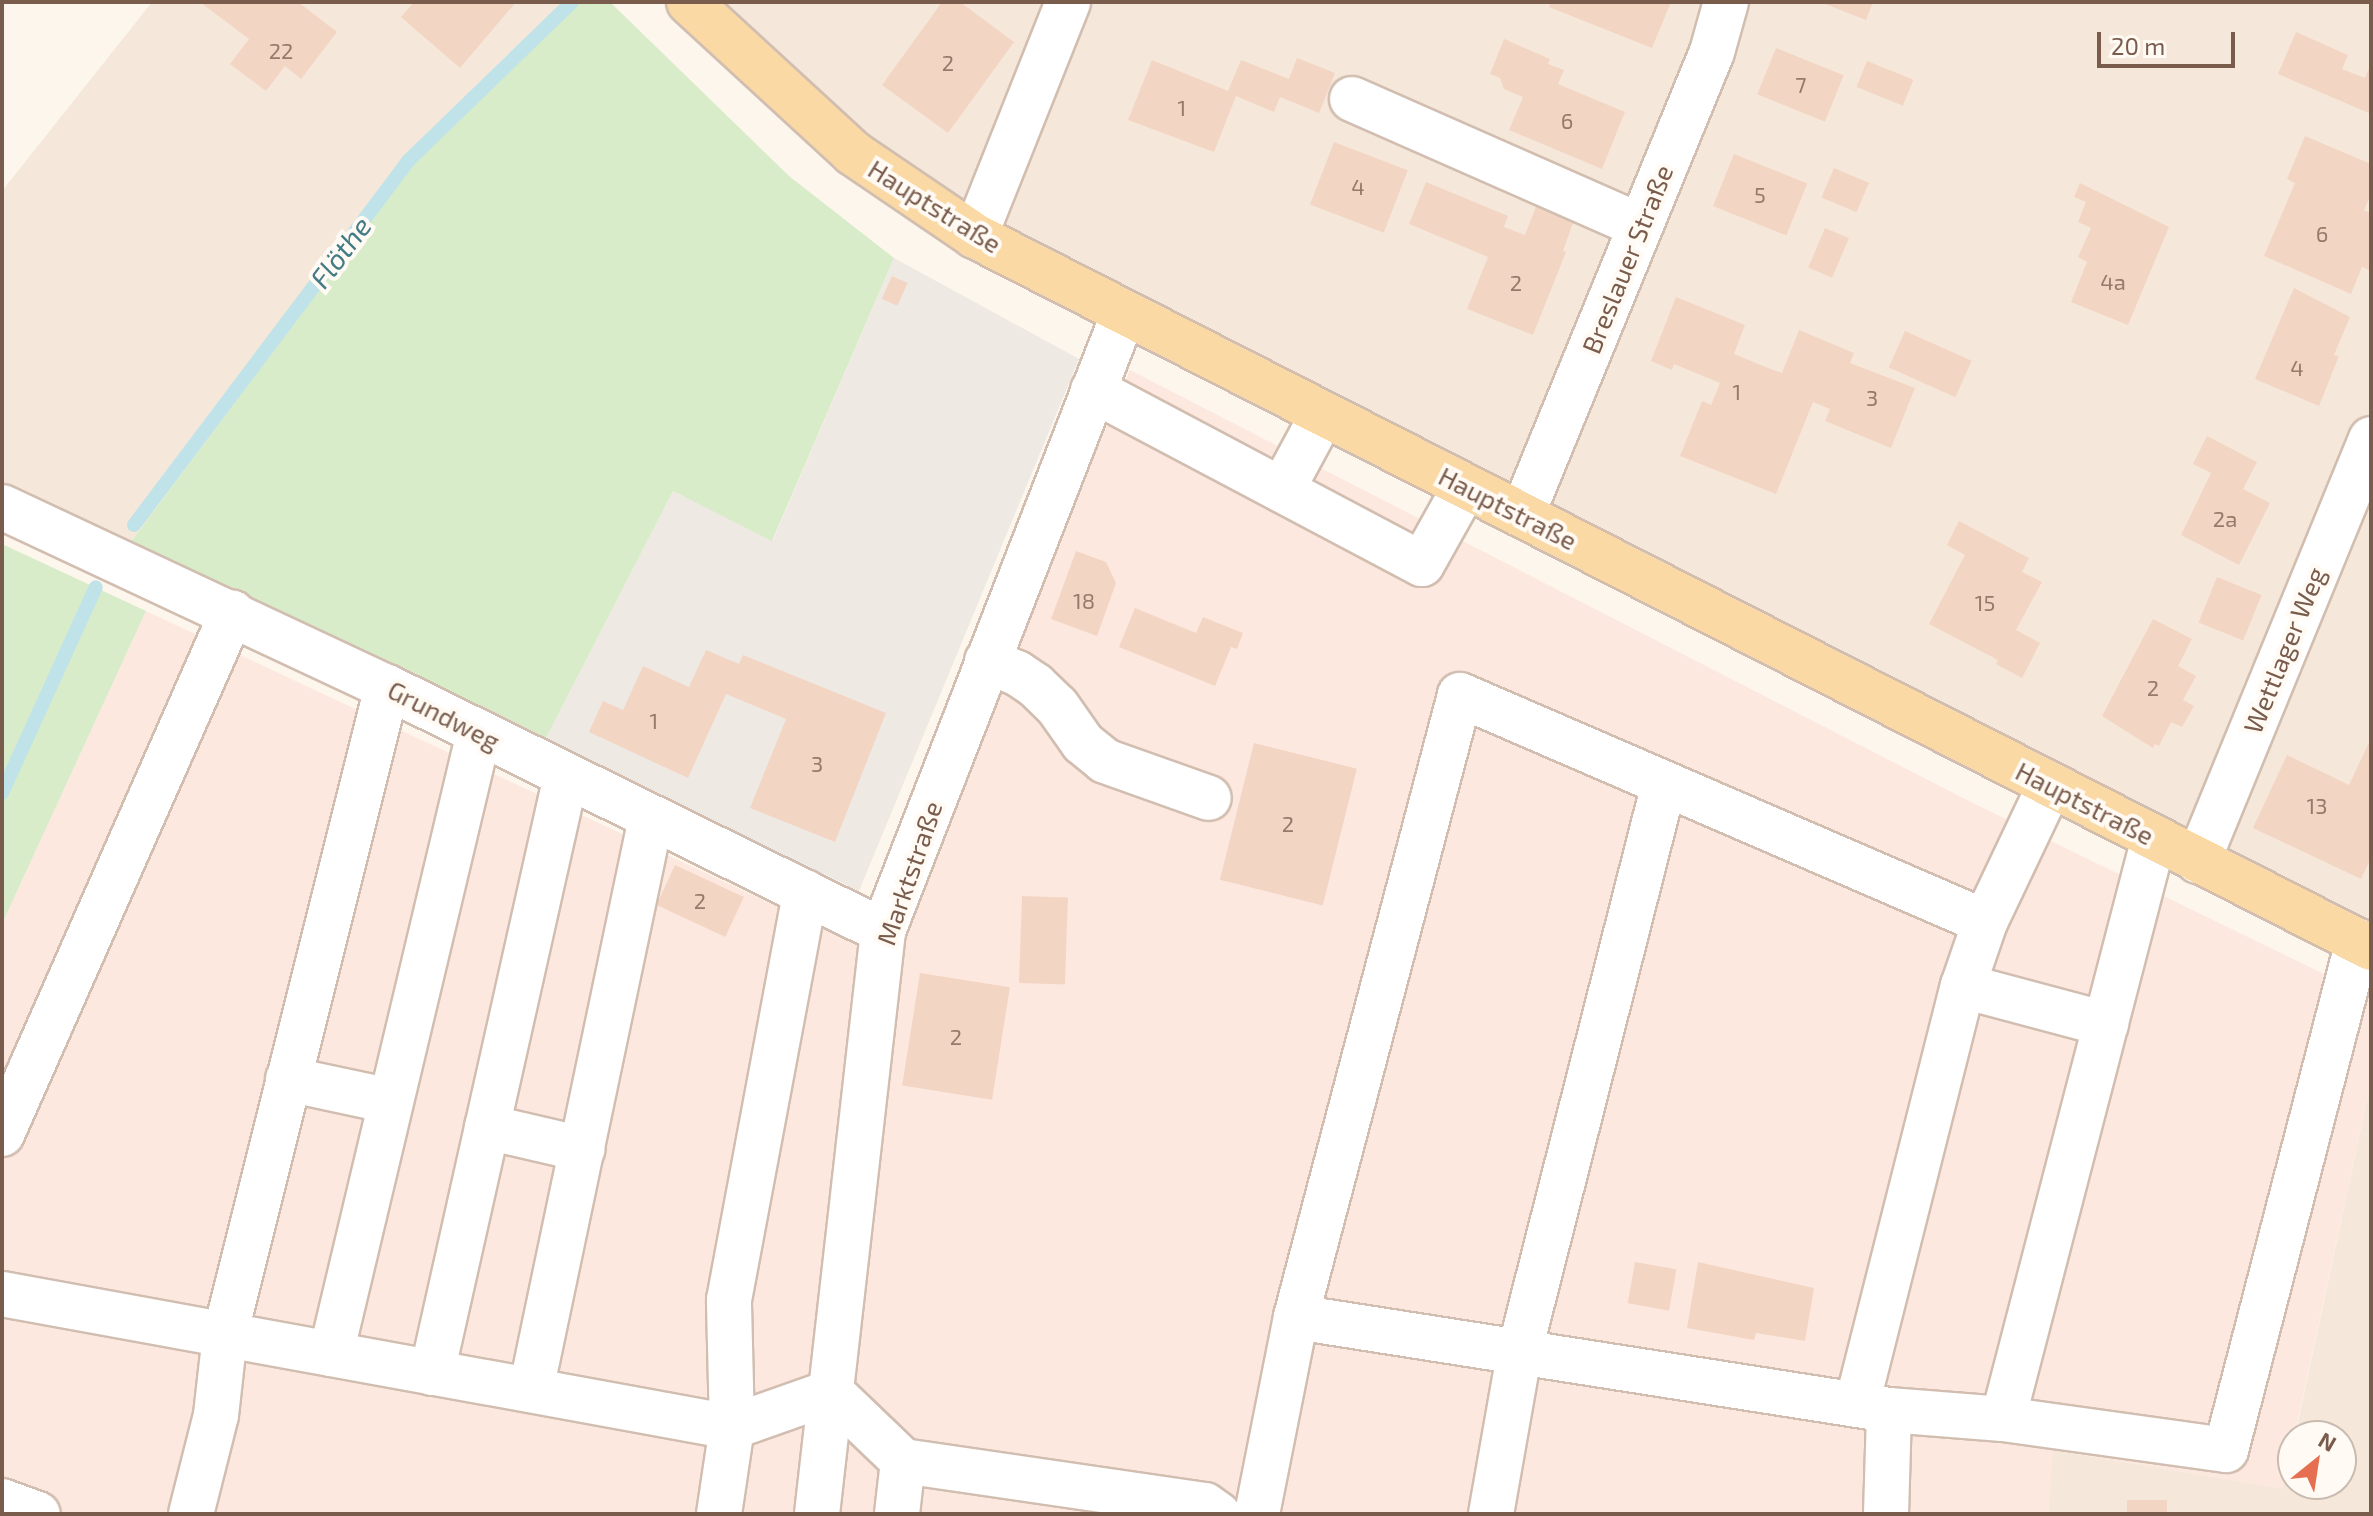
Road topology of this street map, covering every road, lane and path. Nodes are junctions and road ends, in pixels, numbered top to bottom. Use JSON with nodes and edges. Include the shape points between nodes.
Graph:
{"nodes":[{"id":1,"x":689,"y":2,"type":"edge"},
{"id":2,"x":1068,"y":2,"type":"edge"},
{"id":3,"x":1726,"y":2,"type":"edge"},
{"id":4,"x":1352,"y":99,"type":"dead end"},
{"id":5,"x":1640,"y":226,"type":"junction"},
{"id":6,"x":975,"y":236,"type":"junction"},
{"id":7,"x":1124,"y":313,"type":"junction"},
{"id":8,"x":1093,"y":390,"type":"junction"},
{"id":9,"x":1323,"y":414,"type":"junction"},
{"id":10,"x":2371,"y":439,"type":"edge"},
{"id":11,"x":1465,"y":487,"type":"junction"},
{"id":12,"x":1282,"y":490,"type":"junction"},
{"id":13,"x":2,"y":507,"type":"edge"},
{"id":14,"x":1522,"y":515,"type":"junction"},
{"id":15,"x":232,"y":613,"type":"junction"},
{"id":16,"x":987,"y":661,"type":"junction"},
{"id":17,"x":387,"y":687,"type":"junction"},
{"id":18,"x":479,"y":733,"type":"junction"},
{"id":19,"x":566,"y":776,"type":"junction"},
{"id":20,"x":1664,"y":784,"type":"junction"},
{"id":21,"x":2050,"y":785,"type":"junction"},
{"id":22,"x":1209,"y":798,"type":"dead end"},
{"id":23,"x":651,"y":818,"type":"junction"},
{"id":24,"x":2154,"y":838,"type":"junction"},
{"id":25,"x":2198,"y":861,"type":"junction"},
{"id":26,"x":805,"y":892,"type":"junction"},
{"id":27,"x":1985,"y":922,"type":"junction"},
{"id":28,"x":883,"y":931,"type":"junction"},
{"id":29,"x":2364,"y":945,"type":"edge"},
{"id":30,"x":1963,"y":986,"type":"junction"},
{"id":31,"x":2106,"y":1024,"type":"junction"},
{"id":32,"x":288,"y":1079,"type":"junction"},
{"id":33,"x":391,"y":1101,"type":"junction"},
{"id":34,"x":487,"y":1127,"type":"junction"},
{"id":35,"x":2,"y":1134,"type":"edge"},
{"id":36,"x":582,"y":1149,"type":"junction"},
{"id":37,"x":2,"y":1294,"type":"edge"},
{"id":38,"x":1296,"y":1317,"type":"junction"},
{"id":39,"x":225,"y":1335,"type":"junction"},
{"id":40,"x":1520,"y":1350,"type":"junction"},
{"id":41,"x":331,"y":1354,"type":"junction"},
{"id":42,"x":432,"y":1373,"type":"junction"},
{"id":43,"x":531,"y":1390,"type":"junction"},
{"id":44,"x":831,"y":1392,"type":"junction"},
{"id":45,"x":1873,"y":1407,"type":"junction"},
{"id":46,"x":2003,"y":1419,"type":"junction"},
{"id":47,"x":732,"y":1427,"type":"junction"},
{"id":48,"x":903,"y":1461,"type":"junction"},
{"id":49,"x":2,"y":1501,"type":"edge"},
{"id":50,"x":38,"y":1514,"type":"edge"},
{"id":51,"x":191,"y":1514,"type":"edge"},
{"id":52,"x":719,"y":1514,"type":"edge"},
{"id":53,"x":817,"y":1514,"type":"edge"},
{"id":54,"x":897,"y":1514,"type":"edge"},
{"id":55,"x":1218,"y":1514,"type":"edge"},
{"id":56,"x":1257,"y":1514,"type":"edge"},
{"id":57,"x":1491,"y":1514,"type":"edge"},
{"id":58,"x":1886,"y":1514,"type":"edge"}],
"edges":[{"from":1,"to":6,"type":"main road","name":"Hauptstraße","via":[[853,153]]},
{"from":2,"to":6,"type":"street"},
{"from":3,"to":5,"type":"street","name":"Breslauer Straße","via":[[1712,52]]},
{"from":4,"to":5,"type":"street"},
{"from":5,"to":14,"type":"street","name":"Breslauer Straße"},
{"from":6,"to":7,"type":"main road","name":"Hauptstraße"},
{"from":7,"to":8,"type":"street","name":"Marktstraße"},
{"from":7,"to":9,"type":"main road","name":"Hauptstraße"},
{"from":8,"to":12,"type":"street"},
{"from":8,"to":16,"type":"street","name":"Marktstraße"},
{"from":9,"to":11,"type":"main road","name":"Hauptstraße"},
{"from":9,"to":12,"type":"street"},
{"from":10,"to":25,"type":"street","name":"Wettlager Weg"},
{"from":11,"to":12,"type":"street","via":[[1422,564]]},
{"from":11,"to":14,"type":"main road","name":"Hauptstraße"},
{"from":13,"to":15,"type":"street","name":"Grundweg"},
{"from":14,"to":21,"type":"main road","name":"Hauptstraße"},
{"from":15,"to":17,"type":"street","name":"Grundweg"},
{"from":15,"to":35,"type":"street"},
{"from":16,"to":22,"type":"street","via":[[1035,685],[1105,761]]},
{"from":16,"to":28,"type":"street","name":"Marktstraße"},
{"from":17,"to":18,"type":"street","name":"Grundweg"},
{"from":17,"to":32,"type":"street"},
{"from":18,"to":19,"type":"street","name":"Grundweg"},
{"from":18,"to":33,"type":"street"},
{"from":19,"to":23,"type":"street","name":"Grundweg"},
{"from":19,"to":34,"type":"street"},
{"from":20,"to":27,"type":"street"},
{"from":20,"to":38,"type":"street","via":[[1460,695]]},
{"from":20,"to":40,"type":"street"},
{"from":21,"to":24,"type":"main road","name":"Hauptstraße"},
{"from":21,"to":27,"type":"street"},
{"from":23,"to":26,"type":"street","name":"Grundweg"},
{"from":23,"to":36,"type":"street"},
{"from":24,"to":25,"type":"main road","name":"Hauptstraße"},
{"from":24,"to":31,"type":"street"},
{"from":25,"to":29,"type":"main road","name":"Hauptstraße"},
{"from":26,"to":28,"type":"street","name":"Grundweg"},
{"from":26,"to":47,"type":"street","via":[[729,1300]]},
{"from":27,"to":30,"type":"street"},
{"from":28,"to":44,"type":"street","name":"Marktstraße"},
{"from":29,"to":46,"type":"street","via":[[2226,1450]]},
{"from":30,"to":31,"type":"street"},
{"from":30,"to":45,"type":"street"},
{"from":31,"to":46,"type":"street"},
{"from":32,"to":33,"type":"street"},
{"from":32,"to":39,"type":"street"},
{"from":33,"to":41,"type":"street"},
{"from":34,"to":36,"type":"street"},
{"from":34,"to":42,"type":"street"},
{"from":36,"to":43,"type":"street"},
{"from":37,"to":39,"type":"street"},
{"from":38,"to":40,"type":"street"},
{"from":38,"to":56,"type":"street"},
{"from":39,"to":41,"type":"street"},
{"from":39,"to":51,"type":"street","via":[[216,1415]]},
{"from":40,"to":45,"type":"street"},
{"from":40,"to":57,"type":"street"},
{"from":41,"to":42,"type":"street"},
{"from":42,"to":43,"type":"street"},
{"from":43,"to":47,"type":"street"},
{"from":44,"to":47,"type":"street"},
{"from":44,"to":48,"type":"street"},
{"from":44,"to":53,"type":"street","name":"Marktstraße"},
{"from":45,"to":46,"type":"street"},
{"from":45,"to":58,"type":"street"},
{"from":47,"to":52,"type":"street"},
{"from":48,"to":54,"type":"street"},
{"from":48,"to":55,"type":"street","via":[[1205,1505]]},
{"from":49,"to":50,"type":"street"}]}
